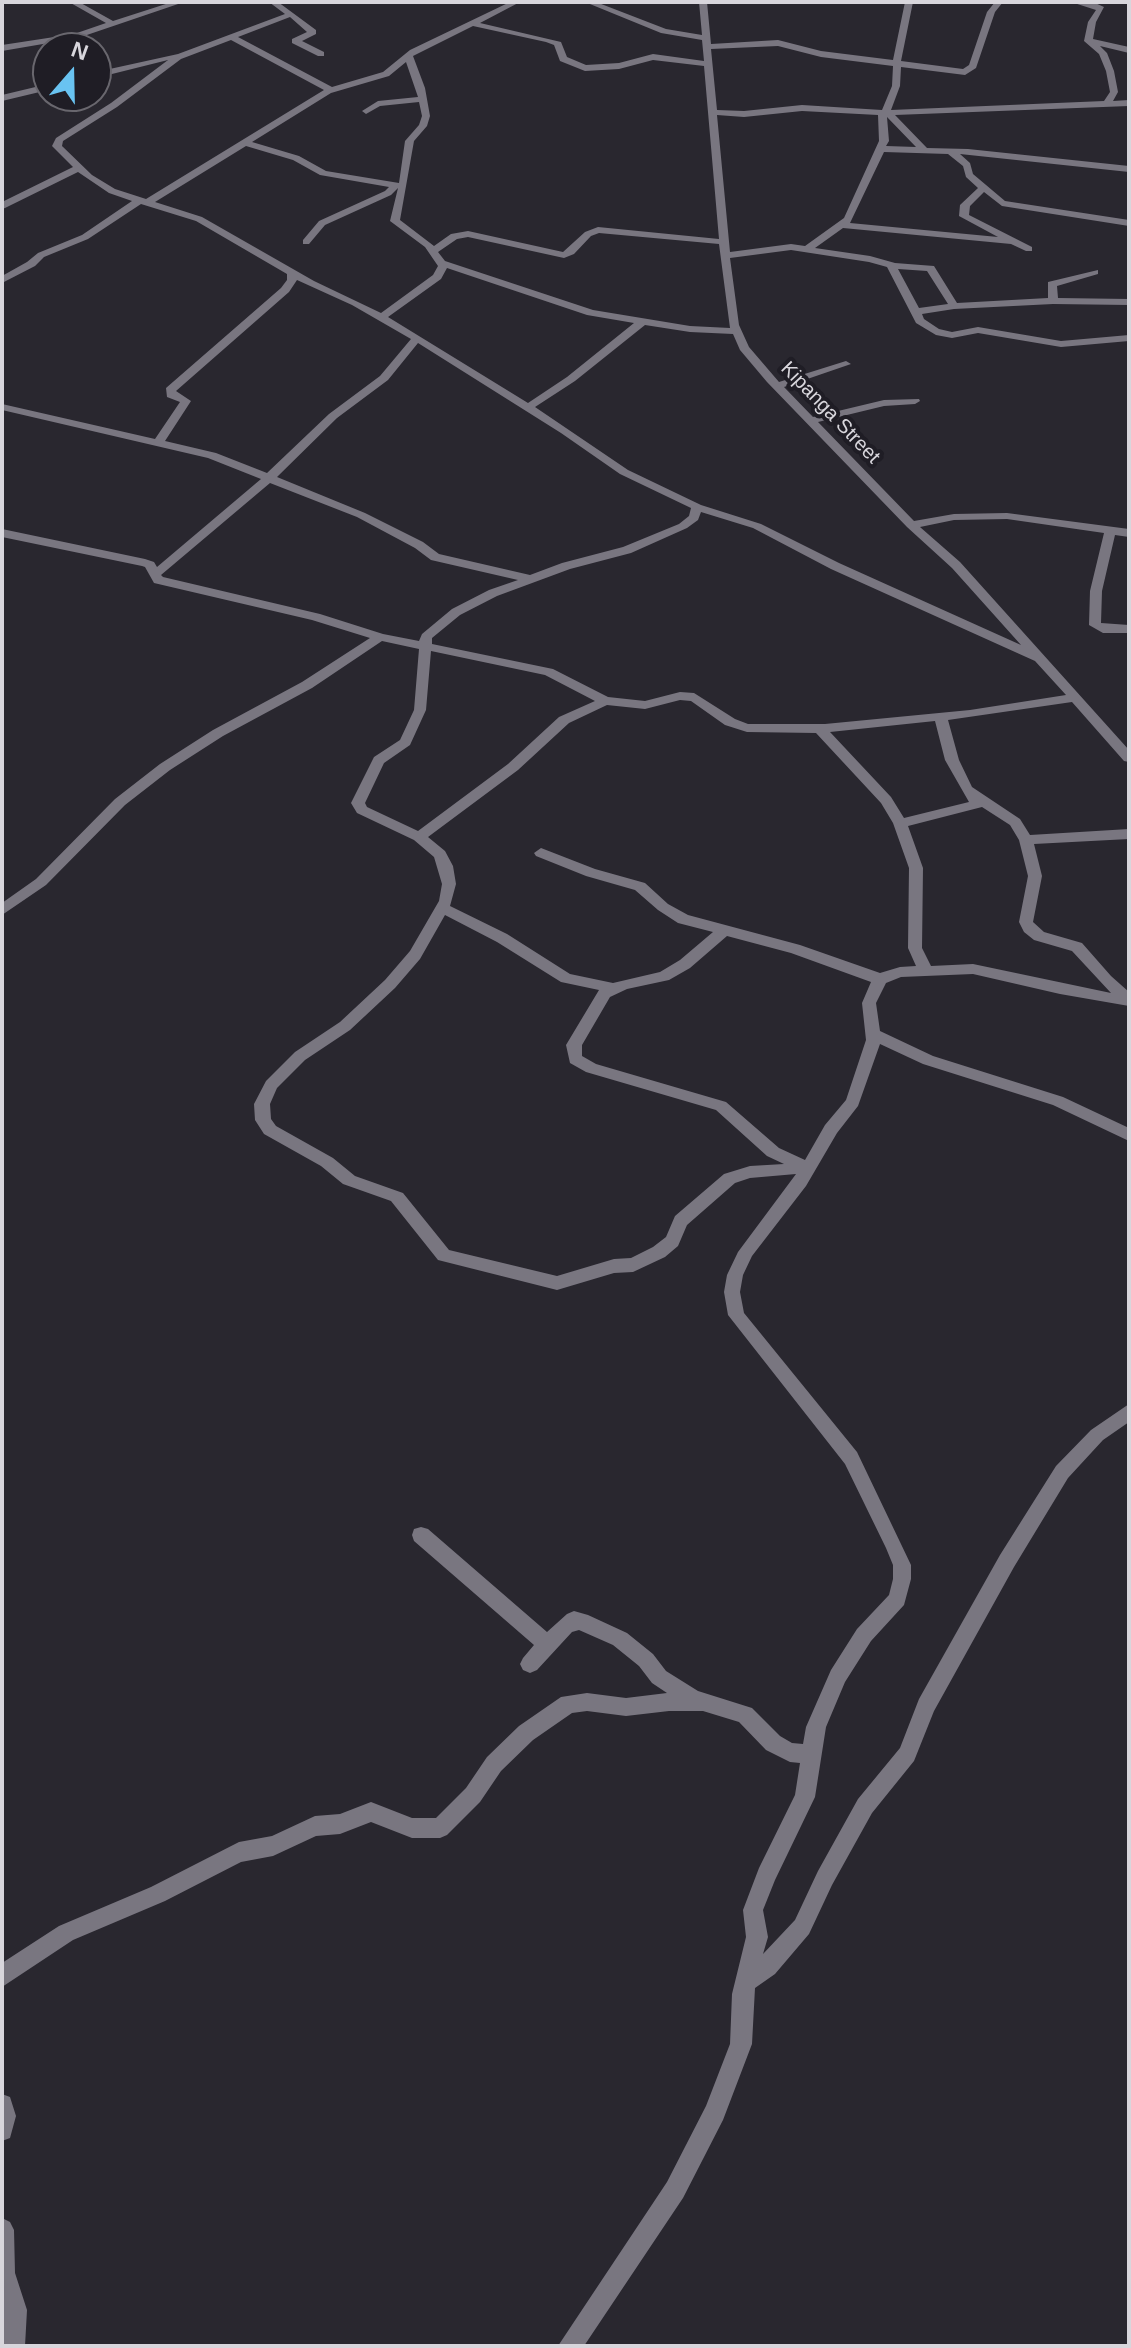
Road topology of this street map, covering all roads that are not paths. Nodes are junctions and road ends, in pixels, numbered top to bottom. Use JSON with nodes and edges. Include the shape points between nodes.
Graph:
{"nodes":[{"id":1,"x":73,"y":2,"type":"edge"},
{"id":2,"x":180,"y":2,"type":"edge"},
{"id":3,"x":273,"y":2,"type":"edge"},
{"id":4,"x":516,"y":2,"type":"edge"},
{"id":5,"x":589,"y":2,"type":"edge"},
{"id":6,"x":703,"y":2,"type":"edge"},
{"id":7,"x":909,"y":2,"type":"edge"},
{"id":8,"x":999,"y":2,"type":"edge"},
{"id":9,"x":1005,"y":2,"type":"edge"},
{"id":10,"x":1075,"y":2,"type":"edge"},
{"id":11,"x":291,"y":14,"type":"junction"},
{"id":12,"x":113,"y":24,"type":"junction"},
{"id":13,"x":474,"y":24,"type":"junction"},
{"id":14,"x":85,"y":32,"type":"edge"},
{"id":15,"x":232,"y":37,"type":"junction"},
{"id":16,"x":32,"y":43,"type":"edge"},
{"id":17,"x":705,"y":43,"type":"junction"},
{"id":18,"x":1091,"y":43,"type":"junction"},
{"id":19,"x":2,"y":48,"type":"edge"},
{"id":20,"x":1129,"y":50,"type":"edge"},
{"id":21,"x":321,"y":54,"type":"dead end"},
{"id":22,"x":181,"y":55,"type":"junction"},
{"id":23,"x":408,"y":55,"type":"junction"},
{"id":24,"x":897,"y":62,"type":"junction"},
{"id":25,"x":706,"y":64,"type":"junction"},
{"id":26,"x":112,"y":71,"type":"edge"},
{"id":27,"x":112,"y":79,"type":"edge"},
{"id":28,"x":118,"y":81,"type":"dead end"},
{"id":29,"x":32,"y":91,"type":"edge"},
{"id":30,"x":329,"y":91,"type":"junction"},
{"id":31,"x":2,"y":98,"type":"edge"},
{"id":32,"x":424,"y":99,"type":"junction"},
{"id":33,"x":1107,"y":103,"type":"junction"},
{"id":34,"x":1129,"y":103,"type":"edge"},
{"id":35,"x":366,"y":111,"type":"dead end"},
{"id":36,"x":711,"y":112,"type":"junction"},
{"id":37,"x":885,"y":113,"type":"junction"},
{"id":38,"x":247,"y":142,"type":"junction"},
{"id":39,"x":880,"y":149,"type":"junction"},
{"id":40,"x":925,"y":151,"type":"junction"},
{"id":41,"x":950,"y":151,"type":"junction"},
{"id":42,"x":80,"y":167,"type":"junction"},
{"id":43,"x":1129,"y":169,"type":"edge"},
{"id":44,"x":399,"y":186,"type":"junction"},
{"id":45,"x":982,"y":189,"type":"junction"},
{"id":46,"x":5,"y":192,"type":"dead end"},
{"id":47,"x":24,"y":195,"type":"junction"},
{"id":48,"x":142,"y":202,"type":"junction"},
{"id":49,"x":2,"y":206,"type":"edge"},
{"id":50,"x":1129,"y":223,"type":"edge"},
{"id":51,"x":843,"y":225,"type":"junction"},
{"id":52,"x":1010,"y":241,"type":"junction"},
{"id":53,"x":306,"y":242,"type":"dead end"},
{"id":54,"x":724,"y":242,"type":"junction"},
{"id":55,"x":807,"y":249,"type":"junction"},
{"id":56,"x":1029,"y":249,"type":"dead end"},
{"id":57,"x":433,"y":251,"type":"junction"},
{"id":58,"x":725,"y":256,"type":"junction"},
{"id":59,"x":440,"y":263,"type":"junction"},
{"id":60,"x":891,"y":265,"type":"junction"},
{"id":61,"x":292,"y":272,"type":"junction"},
{"id":62,"x":1094,"y":272,"type":"dead end"},
{"id":63,"x":2,"y":280,"type":"edge"},
{"id":64,"x":1053,"y":301,"type":"junction"},
{"id":65,"x":1129,"y":302,"type":"edge"},
{"id":66,"x":954,"y":306,"type":"junction"},
{"id":67,"x":915,"y":312,"type":"junction"},
{"id":68,"x":381,"y":318,"type":"junction"},
{"id":69,"x":642,"y":322,"type":"junction"},
{"id":70,"x":737,"y":331,"type":"junction"},
{"id":71,"x":417,"y":338,"type":"junction"},
{"id":72,"x":1129,"y":338,"type":"edge"},
{"id":73,"x":846,"y":364,"type":"dead end"},
{"id":74,"x":777,"y":386,"type":"junction"},
{"id":75,"x":915,"y":401,"type":"dead end"},
{"id":76,"x":2,"y":407,"type":"edge"},
{"id":77,"x":527,"y":408,"type":"junction"},
{"id":78,"x":810,"y":421,"type":"junction"},
{"id":79,"x":159,"y":441,"type":"junction"},
{"id":80,"x":269,"y":478,"type":"junction"},
{"id":81,"x":697,"y":507,"type":"junction"},
{"id":82,"x":911,"y":525,"type":"junction"},
{"id":83,"x":1110,"y":532,"type":"junction"},
{"id":84,"x":2,"y":533,"type":"edge"},
{"id":85,"x":1129,"y":533,"type":"edge"},
{"id":86,"x":154,"y":575,"type":"junction"},
{"id":87,"x":531,"y":579,"type":"junction"},
{"id":88,"x":1129,"y":629,"type":"edge"},
{"id":89,"x":380,"y":637,"type":"junction"},
{"id":90,"x":423,"y":646,"type":"junction"},
{"id":91,"x":1039,"y":658,"type":"junction"},
{"id":92,"x":1073,"y":698,"type":"junction"},
{"id":93,"x":605,"y":701,"type":"junction"},
{"id":94,"x":940,"y":716,"type":"junction"},
{"id":95,"x":819,"y":728,"type":"junction"},
{"id":96,"x":1129,"y":758,"type":"edge"},
{"id":97,"x":975,"y":796,"type":"junction"},
{"id":98,"x":900,"y":823,"type":"junction"},
{"id":99,"x":1129,"y":834,"type":"edge"},
{"id":100,"x":419,"y":837,"type":"junction"},
{"id":101,"x":1026,"y":840,"type":"junction"},
{"id":102,"x":541,"y":853,"type":"dead end"},
{"id":103,"x":443,"y":908,"type":"junction"},
{"id":104,"x":2,"y":910,"type":"edge"},
{"id":105,"x":725,"y":930,"type":"junction"},
{"id":106,"x":925,"y":969,"type":"junction"},
{"id":107,"x":880,"y":979,"type":"junction"},
{"id":108,"x":612,"y":988,"type":"junction"},
{"id":109,"x":1129,"y":1000,"type":"edge"},
{"id":110,"x":874,"y":1034,"type":"junction"},
{"id":111,"x":1129,"y":1135,"type":"edge"},
{"id":112,"x":806,"y":1167,"type":"junction"},
{"id":113,"x":1129,"y":1412,"type":"edge"},
{"id":114,"x":421,"y":1535,"type":"dead end"},
{"id":115,"x":548,"y":1645,"type":"junction"},
{"id":116,"x":530,"y":1664,"type":"dead end"},
{"id":117,"x":701,"y":1703,"type":"junction"},
{"id":118,"x":812,"y":1754,"type":"junction"},
{"id":119,"x":2,"y":1976,"type":"edge"},
{"id":120,"x":746,"y":1982,"type":"junction"},
{"id":121,"x":2,"y":2105,"type":"edge"},
{"id":122,"x":2,"y":2130,"type":"edge"},
{"id":123,"x":2,"y":2230,"type":"edge"},
{"id":124,"x":13,"y":2346,"type":"edge"},
{"id":125,"x":570,"y":2346,"type":"edge"}],
"edges":[{"from":1,"to":12,"type":"street"},
{"from":2,"to":12,"type":"street"},
{"from":3,"to":11,"type":"street"},
{"from":4,"to":13,"type":"street"},
{"from":5,"to":17,"type":"street"},
{"from":6,"to":17,"type":"street","name":"Kipanga Street"},
{"from":7,"to":24,"type":"street"},
{"from":8,"to":9,"type":"street"},
{"from":8,"to":24,"type":"street","via":[[968,72]]},
{"from":10,"to":18,"type":"street","via":[[1101,9],[1087,37]]},
{"from":11,"to":15,"type":"street"},
{"from":11,"to":21,"type":"street","via":[[313,32],[295,41]]},
{"from":12,"to":14,"type":"street"},
{"from":13,"to":23,"type":"street"},
{"from":13,"to":25,"type":"street","via":[[548,40],[558,44],[563,59],[585,68],[653,57]]},
{"from":15,"to":22,"type":"street"},
{"from":15,"to":30,"type":"street"},
{"from":16,"to":19,"type":"street"},
{"from":17,"to":24,"type":"street","via":[[778,43],[821,54]]},
{"from":17,"to":25,"type":"street","name":"Kipanga Street"},
{"from":18,"to":20,"type":"street"},
{"from":18,"to":33,"type":"street","via":[[1103,53],[1110,71],[1114,92]]},
{"from":22,"to":26,"type":"street"},
{"from":22,"to":42,"type":"street","via":[[57,142]]},
{"from":23,"to":30,"type":"street","via":[[386,74]]},
{"from":23,"to":32,"type":"street"},
{"from":24,"to":37,"type":"street","via":[[896,86]]},
{"from":25,"to":36,"type":"street","name":"Kipanga Street"},
{"from":27,"to":28,"type":"street"},
{"from":29,"to":31,"type":"street"},
{"from":30,"to":38,"type":"street"},
{"from":32,"to":35,"type":"street","via":[[378,104]]},
{"from":32,"to":44,"type":"street","via":[[426,116],[410,141]]},
{"from":33,"to":34,"type":"street"},
{"from":33,"to":37,"type":"street"},
{"from":36,"to":37,"type":"street","via":[[802,108]]},
{"from":36,"to":54,"type":"street","name":"Kipanga Street"},
{"from":37,"to":39,"type":"street"},
{"from":37,"to":40,"type":"street"},
{"from":38,"to":44,"type":"street","via":[[323,173]]},
{"from":38,"to":48,"type":"street"},
{"from":39,"to":40,"type":"street"},
{"from":39,"to":51,"type":"street"},
{"from":40,"to":41,"type":"street"},
{"from":41,"to":43,"type":"street"},
{"from":41,"to":45,"type":"street"},
{"from":42,"to":47,"type":"street"},
{"from":42,"to":48,"type":"street","via":[[112,191]]},
{"from":44,"to":53,"type":"street","via":[[322,223]]},
{"from":44,"to":57,"type":"street","via":[[395,222]]},
{"from":45,"to":50,"type":"street","via":[[1010,205]]},
{"from":45,"to":52,"type":"street","via":[[965,205],[964,216]]},
{"from":46,"to":47,"type":"street"},
{"from":47,"to":49,"type":"street"},
{"from":48,"to":61,"type":"street","via":[[199,219]]},
{"from":48,"to":63,"type":"street"},
{"from":51,"to":52,"type":"street"},
{"from":51,"to":55,"type":"street"},
{"from":52,"to":56,"type":"street"},
{"from":54,"to":57,"type":"street","via":[[598,230],[564,255],[468,234],[454,236]]},
{"from":54,"to":58,"type":"street","name":"Kipanga Street"},
{"from":55,"to":58,"type":"street","via":[[779,247]]},
{"from":55,"to":60,"type":"street"},
{"from":57,"to":59,"type":"street"},
{"from":58,"to":70,"type":"street","name":"Kipanga Street"},
{"from":59,"to":68,"type":"street","via":[[437,277]]},
{"from":59,"to":69,"type":"street","via":[[569,308]]},
{"from":60,"to":66,"type":"street","via":[[931,268]]},
{"from":60,"to":67,"type":"street"},
{"from":61,"to":68,"type":"street"},
{"from":61,"to":79,"type":"street","via":[[285,290],[170,390],[186,401]]},
{"from":62,"to":64,"type":"street","via":[[1052,284]]},
{"from":64,"to":65,"type":"street"},
{"from":64,"to":66,"type":"street"},
{"from":66,"to":67,"type":"street"},
{"from":67,"to":72,"type":"street","via":[[929,330],[950,335],[978,330],[1064,344]]},
{"from":68,"to":71,"type":"street"},
{"from":69,"to":70,"type":"street"},
{"from":69,"to":77,"type":"street"},
{"from":70,"to":74,"type":"street","name":"Kipanga Street","via":[[744,348]]},
{"from":71,"to":77,"type":"street"},
{"from":71,"to":80,"type":"street","via":[[384,378],[333,416]]},
{"from":73,"to":74,"type":"street"},
{"from":74,"to":78,"type":"street","name":"Kipanga Street"},
{"from":75,"to":78,"type":"street"},
{"from":76,"to":79,"type":"street"},
{"from":77,"to":81,"type":"street","via":[[624,472]]},
{"from":78,"to":82,"type":"street","name":"Kipanga Street"},
{"from":79,"to":80,"type":"street"},
{"from":80,"to":86,"type":"street"},
{"from":80,"to":87,"type":"street","via":[[361,515],[435,557]]},
{"from":81,"to":87,"type":"street","via":[[694,518],[683,526],[627,550]]},
{"from":81,"to":91,"type":"street","via":[[757,526]]},
{"from":82,"to":83,"type":"street","via":[[986,515]]},
{"from":82,"to":91,"type":"street","name":"Kipanga Street","via":[[956,565]]},
{"from":83,"to":85,"type":"street"},
{"from":83,"to":88,"type":"street","via":[[1096,591],[1095,625]]},
{"from":84,"to":86,"type":"street","via":[[145,563]]},
{"from":86,"to":89,"type":"street"},
{"from":87,"to":90,"type":"street","via":[[456,612],[431,631]]},
{"from":89,"to":90,"type":"street"},
{"from":89,"to":104,"type":"street","via":[[165,767],[120,802],[41,882]]},
{"from":90,"to":93,"type":"street","via":[[549,672]]},
{"from":90,"to":100,"type":"street","via":[[422,702],[409,738],[381,757],[358,803],[362,810]]},
{"from":91,"to":92,"type":"street","name":"Kipanga Street"},
{"from":92,"to":94,"type":"street"},
{"from":92,"to":96,"type":"street","name":"Kipanga Street"},
{"from":93,"to":95,"type":"street","via":[[645,705],[688,696],[738,726]]},
{"from":93,"to":100,"type":"street","via":[[564,720],[513,767]]},
{"from":94,"to":95,"type":"street"},
{"from":94,"to":97,"type":"street","via":[[952,760]]},
{"from":95,"to":98,"type":"street","via":[[886,800]]},
{"from":97,"to":98,"type":"street","via":[[974,807]]},
{"from":97,"to":101,"type":"street","via":[[1015,822]]},
{"from":98,"to":106,"type":"street","via":[[916,868],[915,948]]},
{"from":99,"to":101,"type":"street"},
{"from":100,"to":103,"type":"street","via":[[446,866],[449,884]]},
{"from":101,"to":109,"type":"street","via":[[1035,876],[1027,925],[1039,936],[1077,947]]},
{"from":102,"to":105,"type":"street","via":[[640,886],[683,919]]},
{"from":103,"to":108,"type":"street","via":[[566,978]]},
{"from":103,"to":112,"type":"street","via":[[390,984],[345,1026],[290,1065],[262,1104],[270,1130],[349,1180],[400,1199],[440,1252],[557,1283],[633,1265],[672,1241],[681,1221],[730,1178]]},
{"from":105,"to":107,"type":"street"},
{"from":105,"to":108,"type":"street","via":[[664,976]]},
{"from":106,"to":107,"type":"street"},
{"from":106,"to":109,"type":"street","via":[[985,971]]},
{"from":107,"to":110,"type":"street","via":[[869,1003]]},
{"from":108,"to":112,"type":"street","via":[[597,1002],[574,1045],[579,1063],[721,1106],[773,1152]]},
{"from":110,"to":111,"type":"street","via":[[928,1060],[1058,1101]]},
{"from":110,"to":112,"type":"street","via":[[853,1102]]},
{"from":112,"to":118,"type":"street","via":[[746,1252],[735,1275],[733,1303],[736,1315],[851,1458],[903,1570],[897,1599],[864,1635],[838,1676],[816,1727]]},
{"from":113,"to":120,"type":"street","via":[[1097,1435],[1062,1472],[926,1706],[907,1754],[865,1806],[802,1927]]},
{"from":114,"to":115,"type":"street"},
{"from":115,"to":116,"type":"street"},
{"from":115,"to":117,"type":"street","via":[[571,1621],[581,1621],[620,1639],[663,1681]]},
{"from":117,"to":118,"type":"street","via":[[745,1715],[773,1743],[790,1752]]},
{"from":117,"to":119,"type":"street","via":[[568,1704],[541,1720],[494,1764],[440,1828],[412,1828],[371,1812],[340,1824],[315,1826],[273,1846],[239,1852],[66,1933]]},
{"from":118,"to":120,"type":"street","via":[[805,1797],[753,1910],[757,1937]]},
{"from":120,"to":125,"type":"street","via":[[741,2044],[715,2112],[675,2190]]},
{"from":121,"to":122,"type":"street"},
{"from":123,"to":124,"type":"street","via":[[3,2273],[15,2310]]}]}
